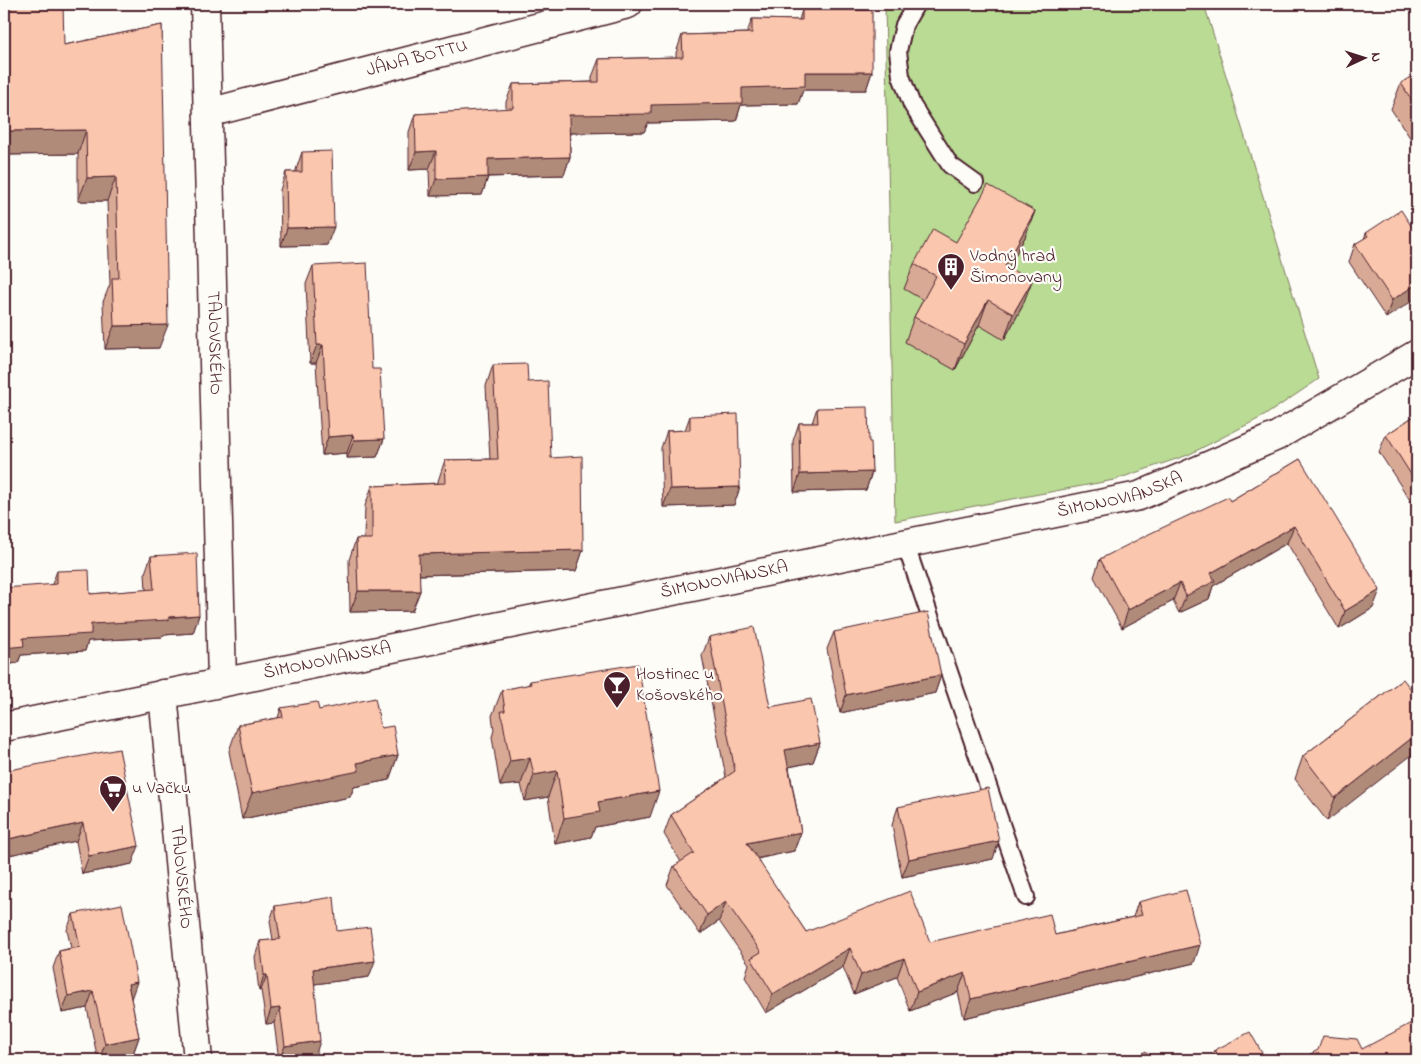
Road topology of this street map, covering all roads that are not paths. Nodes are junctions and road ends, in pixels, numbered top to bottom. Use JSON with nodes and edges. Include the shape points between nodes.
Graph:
{"nodes":[{"id":1,"x":206,"y":4,"type":"edge"},
{"id":2,"x":628,"y":4,"type":"edge"},
{"id":3,"x":916,"y":4,"type":"edge"},
{"id":4,"x":208,"y":113,"type":"junction"},
{"id":5,"x":975,"y":183,"type":"dead end"},
{"id":6,"x":1417,"y":354,"type":"edge"},
{"id":7,"x":905,"y":543,"type":"junction"},
{"id":8,"x":222,"y":682,"type":"junction"},
{"id":9,"x":163,"y":694,"type":"junction"},
{"id":10,"x":4,"y":728,"type":"edge"},
{"id":11,"x":1026,"y":897,"type":"dead end"},
{"id":12,"x":198,"y":1060,"type":"edge"}],
"edges":[{"from":1,"to":4,"type":"street","name":"TAJOVSKÉHO"},
{"from":2,"to":4,"type":"street","name":"JÁNA BOTTU"},
{"from":3,"to":5,"type":"lane","via":[[904,25],[898,51],[901,76],[912,105],[950,165]]},
{"from":4,"to":8,"type":"street","name":"TAJOVSKÉHO"},
{"from":6,"to":7,"type":"street","name":"ŠIMONOVIANSKA","via":[[1277,436],[1139,496]]},
{"from":7,"to":8,"type":"street","name":"ŠIMONOVIANSKA"},
{"from":7,"to":11,"type":"lane"},
{"from":8,"to":9,"type":"street","name":"ŠIMONOVIANSKA"},
{"from":9,"to":10,"type":"street","name":"ŠIMONOVIANSKA"},
{"from":9,"to":12,"type":"street","name":"TAJOVSKÉHO"}]}
